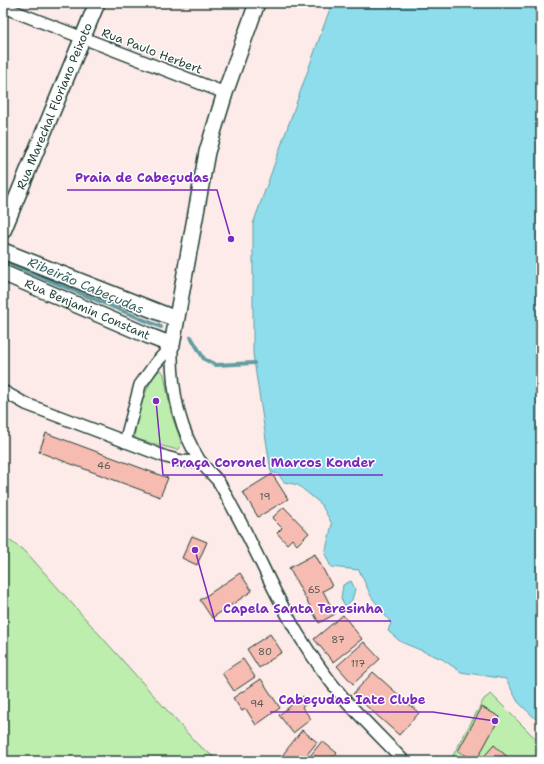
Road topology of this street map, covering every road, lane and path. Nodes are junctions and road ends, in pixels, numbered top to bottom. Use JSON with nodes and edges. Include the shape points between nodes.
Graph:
{"nodes":[{"id":1,"x":97,"y":3,"type":"edge"},
{"id":2,"x":257,"y":3,"type":"edge"},
{"id":3,"x":3,"y":7,"type":"edge"},
{"id":4,"x":82,"y":38,"type":"junction"},
{"id":5,"x":225,"y":93,"type":"junction"},
{"id":6,"x":3,"y":232,"type":"edge"},
{"id":7,"x":3,"y":251,"type":"edge"},
{"id":8,"x":3,"y":273,"type":"edge"},
{"id":9,"x":176,"y":319,"type":"junction"},
{"id":10,"x":172,"y":345,"type":"junction"},
{"id":11,"x":3,"y":391,"type":"edge"},
{"id":12,"x":125,"y":442,"type":"junction"},
{"id":13,"x":201,"y":462,"type":"junction"},
{"id":14,"x":404,"y":761,"type":"edge"}],
"edges":[{"from":1,"to":4,"type":"street","name":"Rua Marechal Floriano Peixoto"},
{"from":2,"to":5,"type":"street"},
{"from":3,"to":4,"type":"street","name":"Rua Paulo Herbert"},
{"from":4,"to":5,"type":"street","name":"Rua Paulo Herbert"},
{"from":4,"to":6,"type":"street","name":"Rua Marechal Floriano Peixoto"},
{"from":5,"to":9,"type":"street","via":[[207,152]]},
{"from":7,"to":9,"type":"street","name":"Rua Benjamin Constant"},
{"from":8,"to":10,"type":"street","name":"Rua Benjamin Constant"},
{"from":9,"to":10,"type":"street"},
{"from":10,"to":12,"type":"street","via":[[140,385]]},
{"from":10,"to":13,"type":"street","via":[[173,383],[181,420],[190,444]]},
{"from":11,"to":12,"type":"street","via":[[26,404]]},
{"from":12,"to":13,"type":"street","via":[[166,457]]},
{"from":13,"to":14,"type":"street","via":[[222,489],[298,634],[341,695]]}]}
